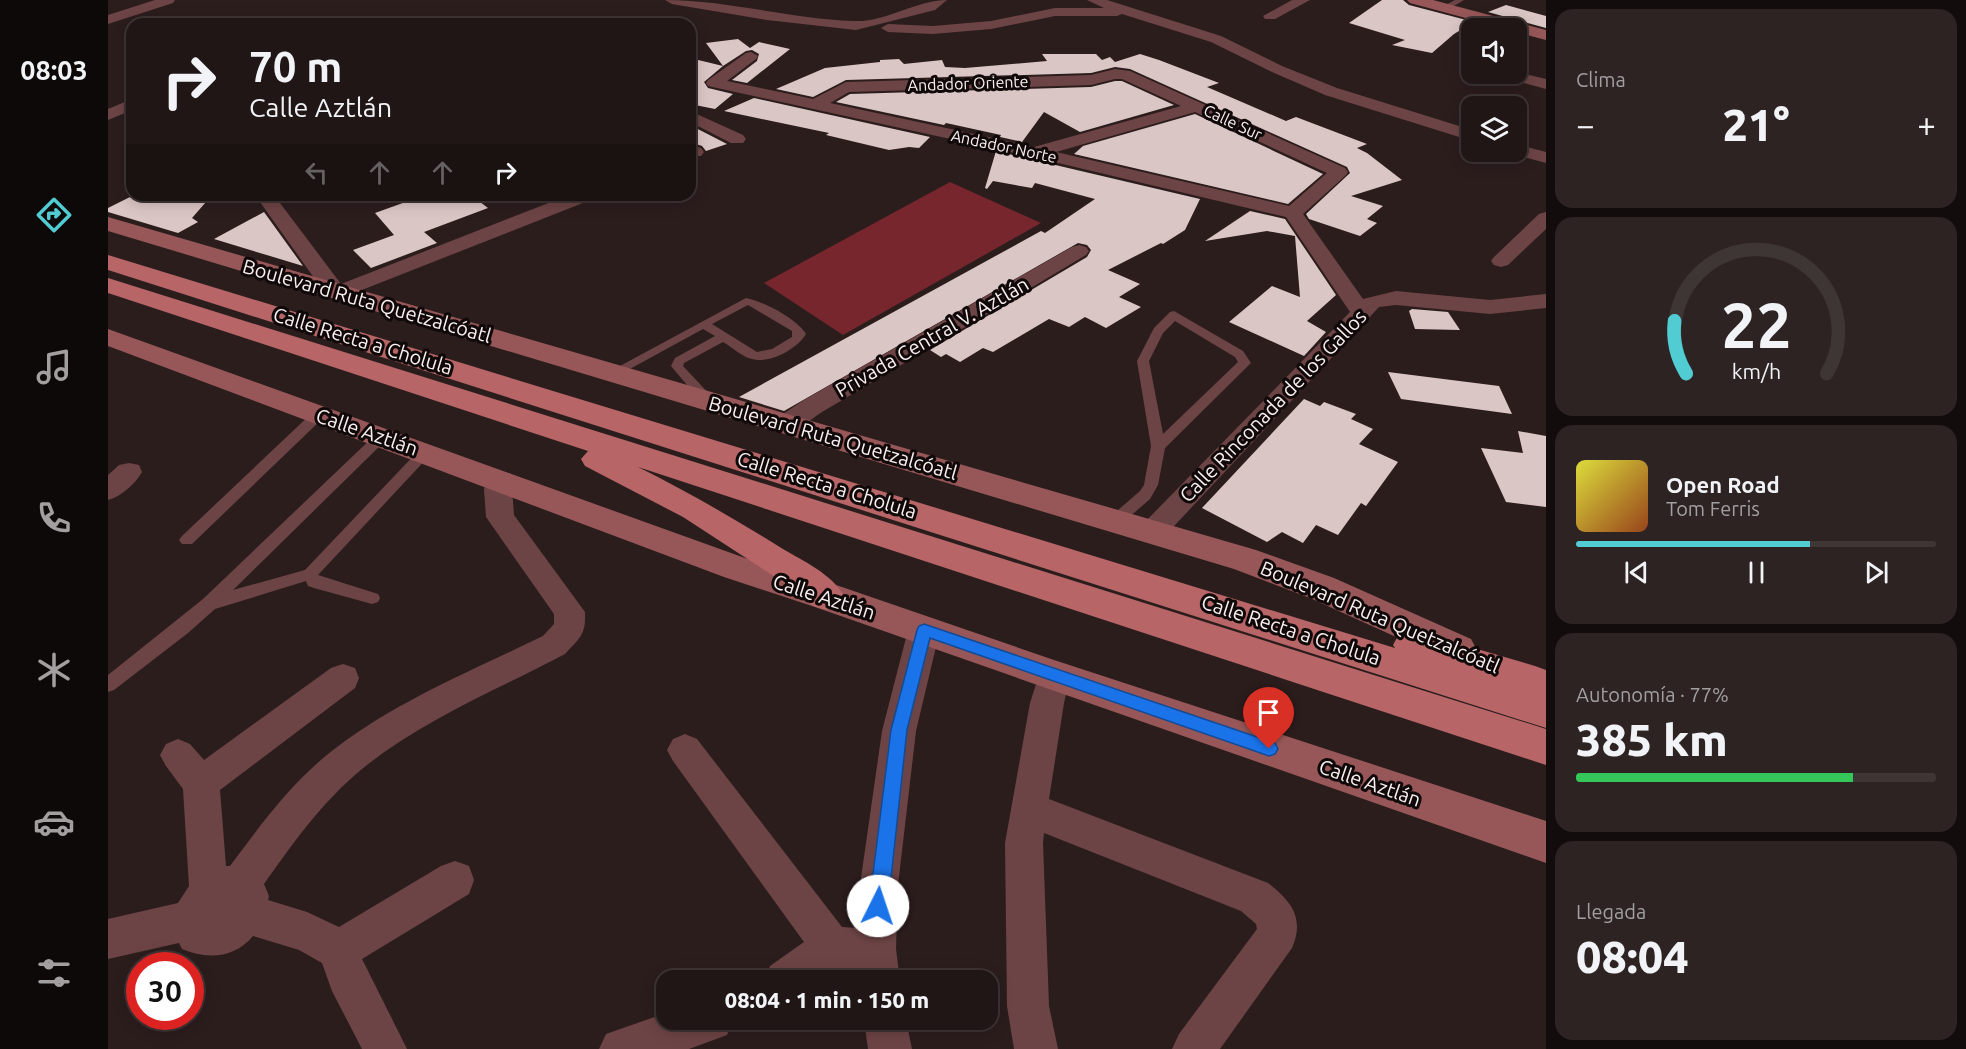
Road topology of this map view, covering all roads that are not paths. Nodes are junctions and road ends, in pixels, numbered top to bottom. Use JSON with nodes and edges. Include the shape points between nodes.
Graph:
{"nodes":[{"id":1,"x":168,"y":0,"type":"edge"},
{"id":2,"x":672,"y":0,"type":"edge"},
{"id":3,"x":940,"y":0,"type":"edge"},
{"id":4,"x":1069,"y":0,"type":"edge"},
{"id":5,"x":1094,"y":0,"type":"edge"},
{"id":6,"x":1303,"y":0,"type":"edge"},
{"id":7,"x":1414,"y":0,"type":"edge"},
{"id":8,"x":1461,"y":0,"type":"edge"},
{"id":9,"x":1444,"y":8,"type":"junction"},
{"id":10,"x":1055,"y":12,"type":"junction"},
{"id":11,"x":1128,"y":13,"type":"junction"},
{"id":12,"x":1270,"y":16,"type":"dead end"},
{"id":13,"x":1483,"y":18,"type":"edge"},
{"id":14,"x":108,"y":20,"type":"edge"},
{"id":15,"x":856,"y":26,"type":"junction"},
{"id":16,"x":1527,"y":29,"type":"edge"},
{"id":17,"x":1546,"y":34,"type":"edge"},
{"id":18,"x":751,"y":57,"type":"dead end"},
{"id":19,"x":1125,"y":74,"type":"joint"},
{"id":20,"x":1527,"y":79,"type":"edge"},
{"id":21,"x":1546,"y":84,"type":"edge"},
{"id":22,"x":815,"y":105,"type":"junction"},
{"id":23,"x":1198,"y":106,"type":"junction"},
{"id":24,"x":126,"y":107,"type":"edge"},
{"id":25,"x":108,"y":115,"type":"edge"},
{"id":26,"x":696,"y":119,"type":"edge"},
{"id":27,"x":1461,"y":132,"type":"edge"},
{"id":28,"x":737,"y":139,"type":"dead end"},
{"id":29,"x":1033,"y":152,"type":"junction"},
{"id":30,"x":1527,"y":152,"type":"edge"},
{"id":31,"x":1546,"y":158,"type":"edge"},
{"id":32,"x":269,"y":201,"type":"edge"},
{"id":33,"x":571,"y":201,"type":"edge"},
{"id":34,"x":1293,"y":213,"type":"junction"},
{"id":35,"x":1546,"y":218,"type":"edge"},
{"id":36,"x":108,"y":225,"type":"edge"},
{"id":37,"x":1079,"y":251,"type":"dead end"},
{"id":38,"x":1501,"y":261,"type":"dead end"},
{"id":39,"x":108,"y":262,"type":"edge"},
{"id":40,"x":108,"y":285,"type":"edge"},
{"id":41,"x":337,"y":292,"type":"junction"},
{"id":42,"x":1546,"y":301,"type":"edge"},
{"id":43,"x":1362,"y":314,"type":"junction"},
{"id":44,"x":704,"y":324,"type":"junction"},
{"id":45,"x":723,"y":336,"type":"junction"},
{"id":46,"x":108,"y":337,"type":"edge"},
{"id":47,"x":613,"y":373,"type":"junction"},
{"id":48,"x":708,"y":401,"type":"junction"},
{"id":49,"x":318,"y":415,"type":"junction"},
{"id":50,"x":786,"y":424,"type":"junction"},
{"id":51,"x":557,"y":429,"type":"junction"},
{"id":52,"x":381,"y":437,"type":"junction"},
{"id":53,"x":1158,"y":446,"type":"junction"},
{"id":54,"x":425,"y":452,"type":"junction"},
{"id":55,"x":129,"y":472,"type":"dead end"},
{"id":56,"x":501,"y":481,"type":"junction"},
{"id":57,"x":108,"y":490,"type":"edge"},
{"id":58,"x":1115,"y":521,"type":"junction"},
{"id":59,"x":1152,"y":532,"type":"junction"},
{"id":60,"x":187,"y":540,"type":"dead end"},
{"id":61,"x":310,"y":574,"type":"junction"},
{"id":62,"x":826,"y":596,"type":"junction"},
{"id":63,"x":372,"y":598,"type":"dead end"},
{"id":64,"x":209,"y":604,"type":"junction"},
{"id":65,"x":924,"y":630,"type":"junction"},
{"id":66,"x":1054,"y":676,"type":"junction"},
{"id":67,"x":344,"y":678,"type":"dead end"},
{"id":68,"x":108,"y":685,"type":"edge"},
{"id":69,"x":1542,"y":693,"type":"edge"},
{"id":70,"x":1546,"y":747,"type":"edge"},
{"id":71,"x":685,"y":750,"type":"dead end"},
{"id":72,"x":178,"y":756,"type":"dead end"},
{"id":73,"x":201,"y":783,"type":"junction"},
{"id":74,"x":1029,"y":809,"type":"junction"},
{"id":75,"x":1546,"y":842,"type":"edge"},
{"id":76,"x":455,"y":880,"type":"dead end"},
{"id":77,"x":221,"y":903,"type":"junction"},
{"id":78,"x":108,"y":939,"type":"edge"},
{"id":79,"x":832,"y":947,"type":"junction"},
{"id":80,"x":339,"y":950,"type":"junction"},
{"id":81,"x":878,"y":965,"type":"edge"},
{"id":82,"x":800,"y":970,"type":"edge"},
{"id":83,"x":681,"y":1030,"type":"edge"},
{"id":84,"x":887,"y":1030,"type":"edge"},
{"id":85,"x":385,"y":1049,"type":"edge"},
{"id":86,"x":621,"y":1049,"type":"edge"},
{"id":87,"x":890,"y":1049,"type":"edge"},
{"id":88,"x":1036,"y":1049,"type":"edge"},
{"id":89,"x":1194,"y":1049,"type":"edge"}],
"edges":[{"from":1,"to":14,"type":"street"},
{"from":2,"to":15,"type":"street"},
{"from":3,"to":15,"type":"street","via":[[905,15]]},
{"from":4,"to":10,"type":"street","via":[[1066,8]]},
{"from":5,"to":11,"type":"street"},
{"from":6,"to":12,"type":"street"},
{"from":7,"to":9,"type":"main road"},
{"from":8,"to":9,"type":"lane"},
{"from":9,"to":13,"type":"main road"},
{"from":10,"to":11,"type":"street"},
{"from":10,"to":15,"type":"street","via":[[991,25],[933,30]]},
{"from":11,"to":27,"type":"street","via":[[1217,39],[1340,94]]},
{"from":16,"to":17,"type":"main road"},
{"from":18,"to":22,"type":"street","name":"Andador Norte","via":[[714,83]]},
{"from":19,"to":22,"type":"street","name":"Andador Oriente","via":[[1091,80],[846,87]]},
{"from":19,"to":23,"type":"street","name":"Calle Sur"},
{"from":20,"to":21,"type":"street"},
{"from":22,"to":29,"type":"street","name":"Andador Norte"},
{"from":23,"to":29,"type":"street"},
{"from":23,"to":34,"type":"street","name":"Calle Sur","via":[[1339,172]]},
{"from":24,"to":25,"type":"street"},
{"from":26,"to":28,"type":"street"},
{"from":29,"to":34,"type":"street","name":"Andador Norte"},
{"from":30,"to":31,"type":"street"},
{"from":32,"to":41,"type":"street"},
{"from":33,"to":41,"type":"street"},
{"from":34,"to":43,"type":"street"},
{"from":35,"to":38,"type":"street"},
{"from":36,"to":41,"type":"main road","name":"Boulevard Ruta Quetzalcóatl"},
{"from":37,"to":50,"type":"street","name":"Privada Central V. Aztlán"},
{"from":39,"to":69,"type":"main road","name":"Calle Recta a Cholula","via":[[1153,586]]},
{"from":40,"to":51,"type":"main road"},
{"from":41,"to":47,"type":"main road","name":"Boulevard Ruta Quetzalcóatl"},
{"from":42,"to":43,"type":"street","name":"Calle Rinconada de los Gallos","via":[[1490,308],[1396,298],[1372,302]]},
{"from":43,"to":59,"type":"street","name":"Calle Rinconada de los Gallos"},
{"from":44,"to":45,"type":"lane"},
{"from":44,"to":45,"type":"lane","via":[[751,301],[800,334],[766,357],[754,356]]},
{"from":44,"to":47,"type":"lane"},
{"from":45,"to":48,"type":"lane","via":[[679,361],[677,366]]},
{"from":46,"to":49,"type":"main road","name":"Calle Aztlán"},
{"from":47,"to":48,"type":"main road","name":"Boulevard Ruta Quetzalcóatl"},
{"from":48,"to":50,"type":"main road","name":"Boulevard Ruta Quetzalcóatl"},
{"from":49,"to":52,"type":"main road","name":"Calle Aztlán"},
{"from":49,"to":60,"type":"lane"},
{"from":50,"to":58,"type":"main road","name":"Boulevard Ruta Quetzalcóatl"},
{"from":51,"to":62,"type":"main road","via":[[574,449],[694,509]]},
{"from":51,"to":70,"type":"main road"},
{"from":52,"to":54,"type":"main road","name":"Calle Aztlán"},
{"from":52,"to":64,"type":"lane"},
{"from":53,"to":53,"type":"lane","via":[[1245,363],[1239,354],[1174,315],[1158,331],[1143,362]]},
{"from":53,"to":58,"type":"lane","via":[[1151,485]]},
{"from":54,"to":56,"type":"main road","name":"Calle Aztlán"},
{"from":54,"to":61,"type":"lane"},
{"from":55,"to":57,"type":"street"},
{"from":56,"to":62,"type":"main road","name":"Calle Aztlán","via":[[736,568]]},
{"from":56,"to":77,"type":"street","via":[[500,517],[569,612],[570,628],[554,645],[397,724],[348,759],[291,814]]},
{"from":58,"to":59,"type":"main road","name":"Boulevard Ruta Quetzalcóatl"},
{"from":59,"to":69,"type":"main road","name":"Boulevard Ruta Quetzalcóatl","via":[[1244,559],[1322,588]]},
{"from":61,"to":63,"type":"lane","via":[[314,582]]},
{"from":61,"to":64,"type":"lane"},
{"from":62,"to":65,"type":"main road","name":"Calle Aztlán"},
{"from":64,"to":68,"type":"lane"},
{"from":65,"to":66,"type":"main road","name":"Calle Aztlán"},
{"from":65,"to":81,"type":"street","via":[[899,730],[879,885]]},
{"from":66,"to":74,"type":"street"},
{"from":66,"to":75,"type":"main road","name":"Calle Aztlán"},
{"from":67,"to":73,"type":"street"},
{"from":71,"to":79,"type":"street"},
{"from":72,"to":73,"type":"street"},
{"from":73,"to":77,"type":"street"},
{"from":74,"to":88,"type":"street","via":[[1024,843],[1028,1006]]},
{"from":74,"to":89,"type":"street","via":[[1254,897],[1274,913],[1278,934]]},
{"from":76,"to":80,"type":"street"},
{"from":77,"to":78,"type":"street"},
{"from":77,"to":80,"type":"street","via":[[307,932]]},
{"from":79,"to":81,"type":"street"},
{"from":79,"to":82,"type":"street"},
{"from":80,"to":85,"type":"street","via":[[347,976]]},
{"from":83,"to":86,"type":"street"},
{"from":84,"to":87,"type":"street"}]}
